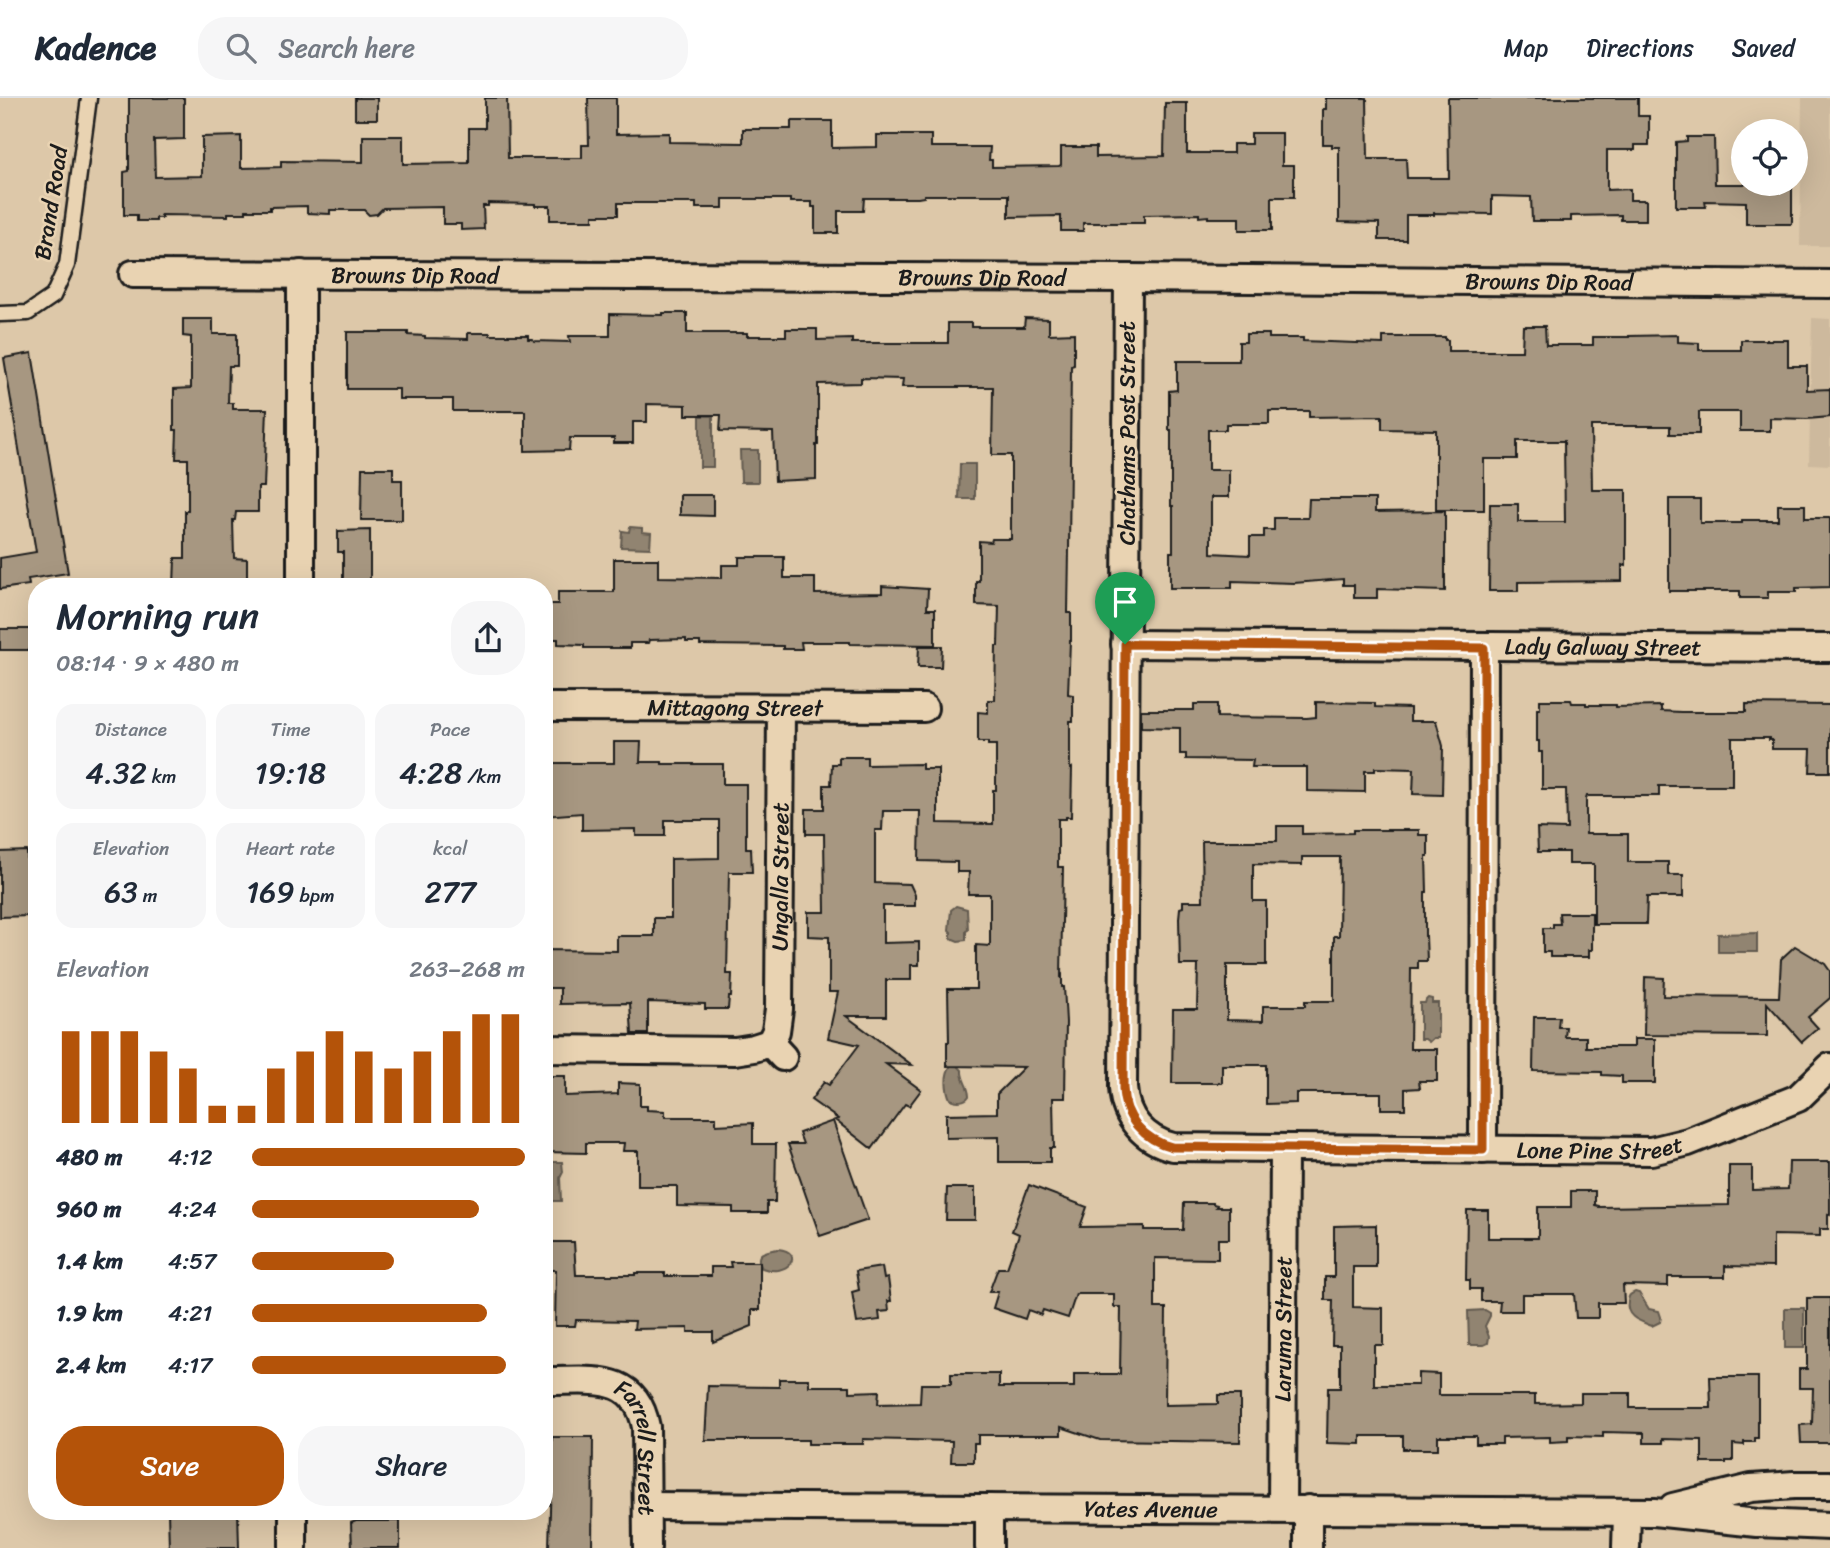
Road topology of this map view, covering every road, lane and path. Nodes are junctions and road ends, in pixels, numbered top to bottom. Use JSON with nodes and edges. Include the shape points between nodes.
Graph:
{"nodes":[{"id":1,"x":89,"y":98,"type":"edge"},
{"id":2,"x":133,"y":274,"type":"dead end"},
{"id":3,"x":301,"y":274,"type":"junction"},
{"id":4,"x":1128,"y":278,"type":"junction"},
{"id":5,"x":1830,"y":284,"type":"edge"},
{"id":6,"x":0,"y":314,"type":"edge"},
{"id":7,"x":301,"y":578,"type":"edge"},
{"id":8,"x":1125,"y":644,"type":"junction"},
{"id":9,"x":1484,"y":648,"type":"junction"},
{"id":10,"x":1830,"y":648,"type":"edge"},
{"id":11,"x":553,"y":706,"type":"edge"},
{"id":12,"x":781,"y":708,"type":"junction"},
{"id":13,"x":924,"y":708,"type":"dead end"},
{"id":14,"x":553,"y":1049,"type":"edge"},
{"id":15,"x":1830,"y":1067,"type":"edge"},
{"id":16,"x":1140,"y":1130,"type":"joint"},
{"id":17,"x":1284,"y":1148,"type":"junction"},
{"id":18,"x":1483,"y":1150,"type":"junction"},
{"id":19,"x":553,"y":1381,"type":"edge"},
{"id":20,"x":1830,"y":1485,"type":"edge"},
{"id":21,"x":646,"y":1506,"type":"junction"},
{"id":22,"x":989,"y":1508,"type":"junction"},
{"id":23,"x":1295,"y":1509,"type":"junction"},
{"id":24,"x":1654,"y":1512,"type":"junction"},
{"id":25,"x":1627,"y":1513,"type":"junction"},
{"id":26,"x":293,"y":1520,"type":"edge"},
{"id":27,"x":1830,"y":1527,"type":"edge"},
{"id":28,"x":293,"y":1548,"type":"edge"},
{"id":29,"x":646,"y":1548,"type":"edge"},
{"id":30,"x":989,"y":1548,"type":"edge"},
{"id":31,"x":1308,"y":1548,"type":"edge"},
{"id":32,"x":1626,"y":1548,"type":"edge"}],
"edges":[{"from":1,"to":6,"type":"lane","name":"Brand Road","via":[[68,265],[53,296],[28,313]]},
{"from":2,"to":3,"type":"street","name":"Browns Dip Road"},
{"from":3,"to":4,"type":"street","name":"Browns Dip Road"},
{"from":3,"to":7,"type":"street"},
{"from":4,"to":5,"type":"street","name":"Browns Dip Road"},
{"from":4,"to":8,"type":"street","name":"Chathams Post Street"},
{"from":8,"to":9,"type":"street","name":"Lady Galway Street"},
{"from":8,"to":16,"type":"street","name":"Chathams Post Street","via":[[1123,1088],[1127,1111]]},
{"from":9,"to":10,"type":"street","name":"Lady Galway Street"},
{"from":9,"to":18,"type":"street"},
{"from":11,"to":12,"type":"street","name":"Mittagong Street"},
{"from":12,"to":13,"type":"street","name":"Mittagong Street"},
{"from":12,"to":14,"type":"street","name":"Ungalla Street","via":[[776,1050]]},
{"from":15,"to":18,"type":"street","name":"Lone Pine Street","via":[[1798,1098],[1673,1147]]},
{"from":16,"to":17,"type":"street","name":"Lone Pine Street","via":[[1172,1147]]},
{"from":17,"to":18,"type":"street","name":"Lone Pine Street"},
{"from":17,"to":23,"type":"street","name":"Laruma Street"},
{"from":19,"to":21,"type":"street","name":"Farrell Street","via":[[611,1383],[634,1396],[646,1427]]},
{"from":20,"to":24,"type":"street","name":"Yates Avenue","via":[[1751,1488]]},
{"from":21,"to":22,"type":"street","name":"Yates Avenue"},
{"from":21,"to":29,"type":"street","name":"Farrell Street"},
{"from":22,"to":23,"type":"street","name":"Yates Avenue"},
{"from":22,"to":30,"type":"street"},
{"from":23,"to":25,"type":"street","name":"Yates Avenue"},
{"from":23,"to":31,"type":"street","name":"Laruma Street"},
{"from":24,"to":25,"type":"street","name":"Yates Avenue"},
{"from":24,"to":27,"type":"street","name":"Yates Avenue"},
{"from":25,"to":32,"type":"street"},
{"from":26,"to":28,"type":"street"}]}
